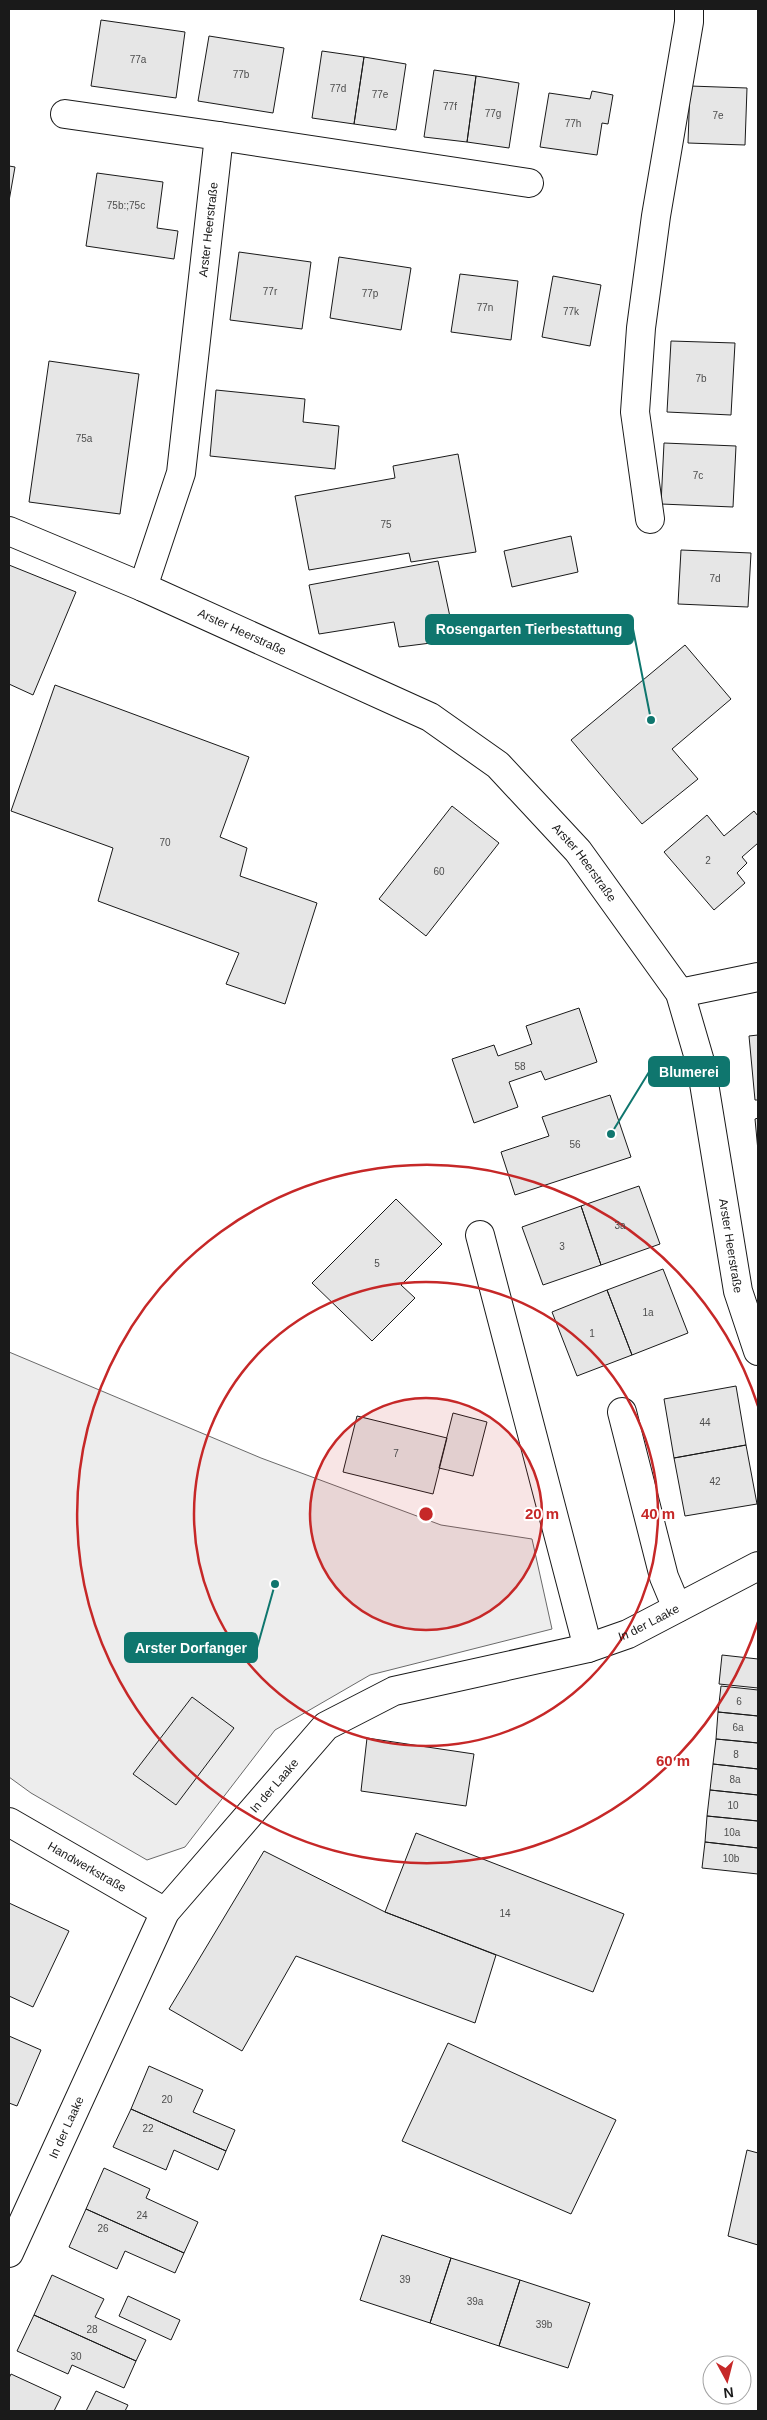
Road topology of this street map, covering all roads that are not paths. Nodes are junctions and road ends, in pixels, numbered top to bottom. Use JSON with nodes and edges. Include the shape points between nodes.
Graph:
{"nodes":[{"id":1,"x":689,"y":9,"type":"edge"},
{"id":2,"x":65,"y":114,"type":"dead end"},
{"id":3,"x":219,"y":136,"type":"junction"},
{"id":4,"x":529,"y":183,"type":"dead end"},
{"id":5,"x":650,"y":519,"type":"dead end"},
{"id":6,"x":9,"y":531,"type":"edge"},
{"id":7,"x":143,"y":587,"type":"junction"},
{"id":8,"x":758,"y":977,"type":"edge"},
{"id":9,"x":680,"y":993,"type":"junction"},
{"id":10,"x":480,"y":1235,"type":"dead end"},
{"id":11,"x":758,"y":1351,"type":"edge"},
{"id":12,"x":622,"y":1412,"type":"dead end"},
{"id":13,"x":758,"y":1566,"type":"edge"},
{"id":14,"x":676,"y":1608,"type":"junction"},
{"id":15,"x":588,"y":1648,"type":"junction"},
{"id":16,"x":9,"y":1822,"type":"edge"},
{"id":17,"x":165,"y":1912,"type":"junction"},
{"id":18,"x":9,"y":2253,"type":"edge"}],
"edges":[{"from":1,"to":5,"type":"street","via":[[690,22],[656,216],[641,328],[635,412]]},
{"from":2,"to":3,"type":"street"},
{"from":3,"to":4,"type":"street"},
{"from":3,"to":7,"type":"street","name":"Arster Heerstraße","via":[[181,473]]},
{"from":6,"to":7,"type":"street","name":"Arster Heerstraße"},
{"from":7,"to":9,"type":"street","name":"Arster Heerstraße","via":[[430,717],[498,765],[578,851]]},
{"from":8,"to":9,"type":"street"},
{"from":9,"to":11,"type":"street","name":"Arster Heerstraße","via":[[701,1066],[738,1291]]},
{"from":10,"to":15,"type":"street"},
{"from":12,"to":14,"type":"street","via":[[664,1577]]},
{"from":13,"to":14,"type":"street","name":"In der Laake"},
{"from":14,"to":15,"type":"street","name":"In der Laake","via":[[628,1634]]},
{"from":15,"to":17,"type":"street","name":"In der Laake","via":[[394,1691],[326,1726]]},
{"from":16,"to":17,"type":"street","name":"Handwerkstraße"},
{"from":17,"to":18,"type":"street","name":"In der Laake"}]}
